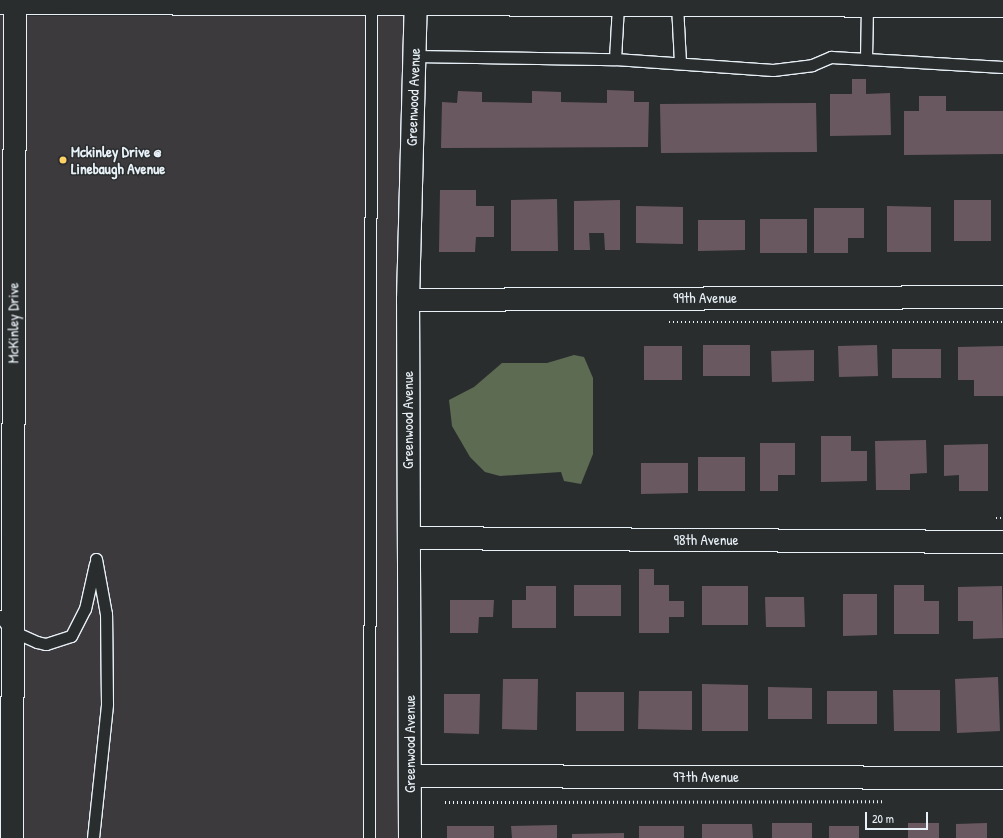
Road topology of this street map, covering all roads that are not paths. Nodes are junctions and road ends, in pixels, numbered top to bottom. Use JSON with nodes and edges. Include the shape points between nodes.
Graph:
{"nodes":[{"id":1,"x":10,"y":2,"type":"edge"},
{"id":2,"x":371,"y":2,"type":"edge"},
{"id":3,"x":416,"y":3,"type":"junction"},
{"id":4,"x":618,"y":5,"type":"junction"},
{"id":5,"x":677,"y":5,"type":"junction"},
{"id":6,"x":1003,"y":6,"type":"edge"},
{"id":7,"x":867,"y":7,"type":"junction"},
{"id":8,"x":414,"y":56,"type":"junction"},
{"id":9,"x":615,"y":59,"type":"junction"},
{"id":10,"x":866,"y":59,"type":"junction"},
{"id":11,"x":680,"y":63,"type":"junction"},
{"id":12,"x":1003,"y":67,"type":"edge"},
{"id":13,"x":1003,"y":297,"type":"edge"},
{"id":14,"x":408,"y":300,"type":"junction"},
{"id":15,"x":409,"y":538,"type":"junction"},
{"id":16,"x":1003,"y":542,"type":"edge"},
{"id":17,"x":5,"y":623,"type":"edge"},
{"id":18,"x":410,"y":776,"type":"junction"},
{"id":19,"x":1003,"y":778,"type":"edge"},
{"id":20,"x":12,"y":838,"type":"edge"},
{"id":21,"x":93,"y":838,"type":"edge"},
{"id":22,"x":369,"y":838,"type":"edge"},
{"id":23,"x":410,"y":838,"type":"edge"}],
"edges":[{"from":1,"to":2,"type":"street"},
{"from":1,"to":17,"type":"street","name":"McKinley Drive"},
{"from":2,"to":3,"type":"street"},
{"from":2,"to":22,"type":"lane"},
{"from":3,"to":4,"type":"street"},
{"from":3,"to":8,"type":"street","name":"Greenwood Avenue"},
{"from":4,"to":5,"type":"street"},
{"from":4,"to":9,"type":"lane"},
{"from":5,"to":7,"type":"street"},
{"from":5,"to":11,"type":"lane"},
{"from":6,"to":7,"type":"street"},
{"from":7,"to":10,"type":"lane"},
{"from":8,"to":9,"type":"lane"},
{"from":8,"to":14,"type":"street","name":"Greenwood Avenue"},
{"from":9,"to":11,"type":"lane"},
{"from":10,"to":11,"type":"lane","via":[[831,57],[812,65],[773,70]]},
{"from":10,"to":12,"type":"lane"},
{"from":13,"to":14,"type":"street","name":"99th Avenue"},
{"from":14,"to":15,"type":"street","name":"Greenwood Avenue"},
{"from":15,"to":16,"type":"street","name":"98th Avenue"},
{"from":15,"to":18,"type":"street","name":"Greenwood Avenue"},
{"from":17,"to":20,"type":"street","name":"McKinley Drive"},
{"from":17,"to":21,"type":"lane","via":[[46,644],[71,636],[85,609],[96,559],[106,614],[107,704]]},
{"from":18,"to":19,"type":"street","name":"97th Avenue"},
{"from":18,"to":23,"type":"street","name":"Greenwood Avenue"}]}
